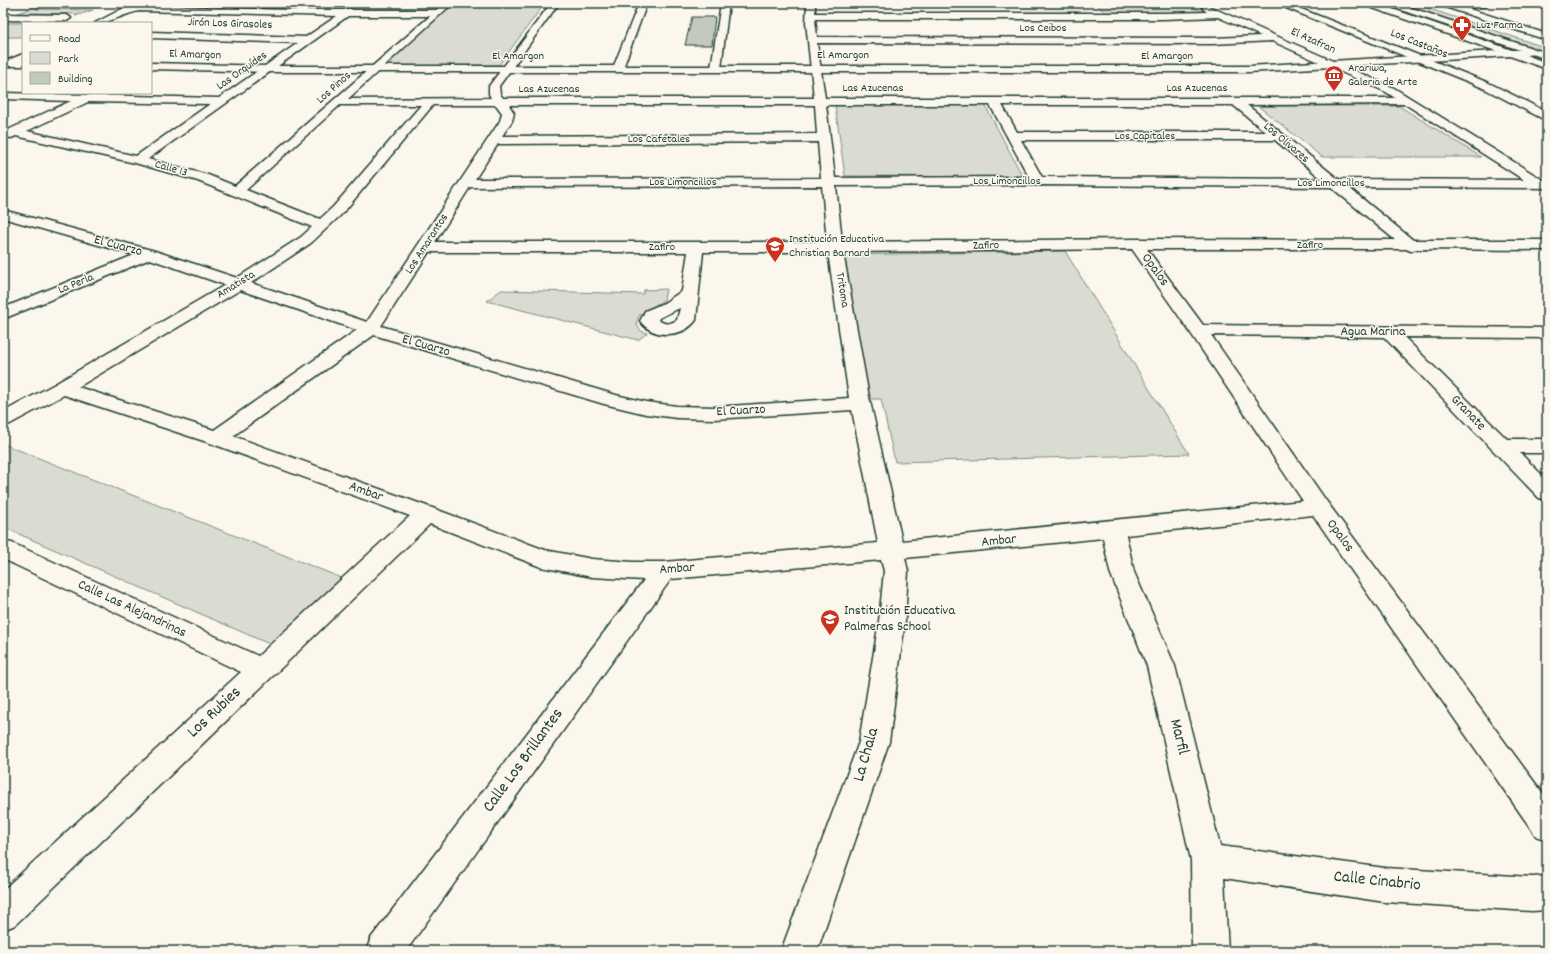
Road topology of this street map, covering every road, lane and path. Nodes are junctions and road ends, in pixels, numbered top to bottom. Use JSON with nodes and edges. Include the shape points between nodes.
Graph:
{"nodes":[{"id":1,"x":285,"y":3,"type":"edge"},
{"id":2,"x":360,"y":3,"type":"edge"},
{"id":3,"x":448,"y":3,"type":"edge"},
{"id":4,"x":555,"y":3,"type":"edge"},
{"id":5,"x":643,"y":3,"type":"edge"},
{"id":6,"x":725,"y":3,"type":"edge"},
{"id":7,"x":811,"y":3,"type":"edge"},
{"id":8,"x":1196,"y":3,"type":"edge"},
{"id":9,"x":1278,"y":3,"type":"edge"},
{"id":10,"x":1367,"y":3,"type":"edge"},
{"id":11,"x":1389,"y":3,"type":"edge"},
{"id":12,"x":1486,"y":3,"type":"edge"},
{"id":13,"x":1539,"y":3,"type":"edge"},
{"id":14,"x":1442,"y":5,"type":"edge"},
{"id":15,"x":1547,"y":5,"type":"edge"},
{"id":16,"x":1097,"y":8,"type":"dead end"},
{"id":17,"x":271,"y":12,"type":"junction"},
{"id":18,"x":346,"y":13,"type":"junction"},
{"id":19,"x":437,"y":13,"type":"junction"},
{"id":20,"x":1219,"y":14,"type":"junction"},
{"id":21,"x":811,"y":16,"type":"junction"},
{"id":22,"x":1105,"y":16,"type":"junction"},
{"id":23,"x":3,"y":17,"type":"edge"},
{"id":24,"x":67,"y":18,"type":"dead end"},
{"id":25,"x":101,"y":22,"type":"edge"},
{"id":26,"x":152,"y":35,"type":"edge"},
{"id":27,"x":1547,"y":37,"type":"edge"},
{"id":28,"x":1273,"y":38,"type":"junction"},
{"id":29,"x":308,"y":40,"type":"junction"},
{"id":30,"x":814,"y":40,"type":"junction"},
{"id":31,"x":1547,"y":44,"type":"edge"},
{"id":32,"x":1534,"y":52,"type":"junction"},
{"id":33,"x":1513,"y":54,"type":"junction"},
{"id":34,"x":1547,"y":56,"type":"edge"},
{"id":35,"x":22,"y":57,"type":"edge"},
{"id":36,"x":1422,"y":59,"type":"junction"},
{"id":37,"x":6,"y":63,"type":"edge"},
{"id":38,"x":22,"y":63,"type":"edge"},
{"id":39,"x":1334,"y":64,"type":"junction"},
{"id":40,"x":152,"y":66,"type":"edge"},
{"id":41,"x":1547,"y":66,"type":"edge"},
{"id":42,"x":618,"y":68,"type":"junction"},
{"id":43,"x":716,"y":68,"type":"junction"},
{"id":44,"x":817,"y":68,"type":"junction"},
{"id":45,"x":266,"y":69,"type":"junction"},
{"id":46,"x":375,"y":69,"type":"junction"},
{"id":47,"x":506,"y":69,"type":"junction"},
{"id":48,"x":45,"y":95,"type":"edge"},
{"id":49,"x":3,"y":96,"type":"edge"},
{"id":50,"x":88,"y":98,"type":"junction"},
{"id":51,"x":222,"y":101,"type":"junction"},
{"id":52,"x":820,"y":101,"type":"junction"},
{"id":53,"x":994,"y":101,"type":"junction"},
{"id":54,"x":1236,"y":101,"type":"junction"},
{"id":55,"x":1408,"y":101,"type":"junction"},
{"id":56,"x":338,"y":102,"type":"junction"},
{"id":57,"x":430,"y":102,"type":"junction"},
{"id":58,"x":499,"y":102,"type":"junction"},
{"id":59,"x":1547,"y":116,"type":"edge"},
{"id":60,"x":14,"y":132,"type":"junction"},
{"id":61,"x":1013,"y":136,"type":"junction"},
{"id":62,"x":1278,"y":136,"type":"junction"},
{"id":63,"x":3,"y":137,"type":"edge"},
{"id":64,"x":824,"y":138,"type":"junction"},
{"id":65,"x":495,"y":140,"type":"junction"},
{"id":66,"x":138,"y":160,"type":"junction"},
{"id":67,"x":828,"y":181,"type":"junction"},
{"id":68,"x":1038,"y":181,"type":"junction"},
{"id":69,"x":467,"y":183,"type":"junction"},
{"id":70,"x":1334,"y":183,"type":"junction"},
{"id":71,"x":1544,"y":184,"type":"edge"},
{"id":72,"x":236,"y":192,"type":"junction"},
{"id":73,"x":3,"y":214,"type":"edge"},
{"id":74,"x":321,"y":225,"type":"junction"},
{"id":75,"x":1136,"y":244,"type":"junction"},
{"id":76,"x":1411,"y":246,"type":"junction"},
{"id":77,"x":1547,"y":246,"type":"edge"},
{"id":78,"x":425,"y":247,"type":"junction"},
{"id":79,"x":835,"y":247,"type":"junction"},
{"id":80,"x":696,"y":248,"type":"junction"},
{"id":81,"x":149,"y":254,"type":"junction"},
{"id":82,"x":239,"y":284,"type":"junction"},
{"id":83,"x":690,"y":294,"type":"dead end"},
{"id":84,"x":3,"y":314,"type":"edge"},
{"id":85,"x":371,"y":330,"type":"junction"},
{"id":86,"x":1198,"y":330,"type":"junction"},
{"id":87,"x":1389,"y":332,"type":"junction"},
{"id":88,"x":1547,"y":333,"type":"edge"},
{"id":89,"x":62,"y":388,"type":"junction"},
{"id":90,"x":860,"y":403,"type":"junction"},
{"id":91,"x":3,"y":420,"type":"edge"},
{"id":92,"x":217,"y":438,"type":"junction"},
{"id":93,"x":1500,"y":446,"type":"junction"},
{"id":94,"x":1547,"y":446,"type":"edge"},
{"id":95,"x":1547,"y":493,"type":"edge"},
{"id":96,"x":1319,"y":507,"type":"junction"},
{"id":97,"x":427,"y":514,"type":"junction"},
{"id":98,"x":1113,"y":530,"type":"junction"},
{"id":99,"x":3,"y":549,"type":"edge"},
{"id":100,"x":892,"y":551,"type":"junction"},
{"id":101,"x":664,"y":571,"type":"junction"},
{"id":102,"x":261,"y":669,"type":"junction"},
{"id":103,"x":1547,"y":825,"type":"edge"},
{"id":104,"x":1207,"y":860,"type":"junction"},
{"id":105,"x":1547,"y":893,"type":"edge"},
{"id":106,"x":3,"y":912,"type":"edge"},
{"id":107,"x":384,"y":951,"type":"edge"},
{"id":108,"x":799,"y":951,"type":"edge"},
{"id":109,"x":1210,"y":951,"type":"edge"}],
"edges":[{"from":1,"to":17,"type":"street"},
{"from":2,"to":18,"type":"street","name":"Las Orquídes"},
{"from":3,"to":19,"type":"street","name":"Los Pinos"},
{"from":4,"to":47,"type":"street","name":"Los Amarantos"},
{"from":5,"to":42,"type":"street"},
{"from":6,"to":43,"type":"street"},
{"from":7,"to":21,"type":"street","name":"Tritoma"},
{"from":8,"to":20,"type":"street","name":"El Azafran"},
{"from":9,"to":36,"type":"street","name":"Los Castaños"},
{"from":10,"to":33,"type":"street"},
{"from":11,"to":32,"type":"street"},
{"from":12,"to":14,"type":"street"},
{"from":13,"to":15,"type":"street"},
{"from":14,"to":27,"type":"street"},
{"from":14,"to":31,"type":"street"},
{"from":16,"to":22,"type":"street"},
{"from":17,"to":18,"type":"street"},
{"from":17,"to":25,"type":"street","via":[[145,8],[125,11]]},
{"from":18,"to":19,"type":"street"},
{"from":18,"to":29,"type":"street","name":"Las Orquídes"},
{"from":19,"to":46,"type":"street","name":"Los Pinos"},
{"from":20,"to":22,"type":"street"},
{"from":20,"to":28,"type":"street","name":"El Azafran"},
{"from":21,"to":22,"type":"street","via":[[1015,13]]},
{"from":21,"to":30,"type":"street","name":"Tritoma"},
{"from":23,"to":24,"type":"street"},
{"from":26,"to":29,"type":"street","name":"Jirón Los Girasoles"},
{"from":28,"to":30,"type":"street","name":"Los Ceibos","via":[[1213,41]]},
{"from":28,"to":39,"type":"street","name":"El Azafran"},
{"from":29,"to":45,"type":"street","name":"Las Orquídes"},
{"from":30,"to":44,"type":"street","name":"Tritoma"},
{"from":32,"to":33,"type":"street","name":"El Amargon"},
{"from":32,"to":34,"type":"street"},
{"from":33,"to":36,"type":"street","name":"El Amargon"},
{"from":33,"to":41,"type":"street"},
{"from":35,"to":37,"type":"street"},
{"from":36,"to":39,"type":"street","name":"El Amargon"},
{"from":36,"to":59,"type":"street","name":"Los Castaños","via":[[1485,85]]},
{"from":37,"to":38,"type":"street"},
{"from":39,"to":44,"type":"street","name":"El Amargon","via":[[1249,69]]},
{"from":39,"to":55,"type":"street","name":"El Azafran"},
{"from":40,"to":45,"type":"street","name":"El Amargon"},
{"from":42,"to":43,"type":"street","name":"El Amargon"},
{"from":42,"to":47,"type":"street","name":"El Amargon"},
{"from":43,"to":44,"type":"street","name":"El Amargon"},
{"from":44,"to":52,"type":"street","name":"Tritoma"},
{"from":45,"to":46,"type":"street","name":"El Amargon"},
{"from":45,"to":51,"type":"street","name":"Las Orquídes"},
{"from":46,"to":47,"type":"street","name":"El Amargon"},
{"from":46,"to":56,"type":"street","name":"Los Pinos"},
{"from":47,"to":58,"type":"street","name":"Los Amarantos","via":[[493,89]]},
{"from":48,"to":49,"type":"street"},
{"from":48,"to":50,"type":"street"},
{"from":50,"to":51,"type":"street"},
{"from":50,"to":60,"type":"street"},
{"from":51,"to":66,"type":"street","name":"Las Orquídes"},
{"from":52,"to":53,"type":"street","name":"Las Azucenas"},
{"from":52,"to":58,"type":"street","name":"Las Azucenas"},
{"from":52,"to":64,"type":"street","name":"Tritoma"},
{"from":53,"to":54,"type":"street","name":"Las Azucenas"},
{"from":53,"to":61,"type":"street"},
{"from":54,"to":55,"type":"street","name":"Las Azucenas"},
{"from":54,"to":62,"type":"street","name":"Los Olivares"},
{"from":55,"to":71,"type":"street","name":"El Azafran"},
{"from":56,"to":57,"type":"street","name":"Las Azucenas"},
{"from":56,"to":72,"type":"street","name":"Los Pinos"},
{"from":57,"to":58,"type":"street","name":"Las Azucenas"},
{"from":57,"to":74,"type":"street","name":"Amatista","via":[[338,210]]},
{"from":58,"to":65,"type":"street","name":"Los Amarantos","via":[[505,107],[508,115]]},
{"from":60,"to":63,"type":"street"},
{"from":60,"to":66,"type":"street","name":"Calle 13"},
{"from":61,"to":62,"type":"street","name":"Los Capitales"},
{"from":61,"to":68,"type":"street"},
{"from":62,"to":70,"type":"street","name":"Los Olivares"},
{"from":64,"to":65,"type":"street","name":"Los Cafetales"},
{"from":64,"to":67,"type":"street","name":"Tritoma"},
{"from":65,"to":69,"type":"street","name":"Los Amarantos"},
{"from":66,"to":72,"type":"street","name":"Calle 13","via":[[203,178]]},
{"from":67,"to":68,"type":"street","name":"Los Limoncillos"},
{"from":67,"to":69,"type":"street","name":"Los Limoncillos"},
{"from":67,"to":79,"type":"street","name":"Tritoma"},
{"from":68,"to":70,"type":"street","name":"Los Limoncillos"},
{"from":69,"to":78,"type":"street","name":"Los Amarantos"},
{"from":70,"to":71,"type":"street","name":"Los Limoncillos"},
{"from":70,"to":76,"type":"street","name":"Los Olivares"},
{"from":72,"to":74,"type":"street","name":"Calle 13"},
{"from":73,"to":81,"type":"street","name":"El Cuarzo"},
{"from":74,"to":82,"type":"street","name":"Amatista","via":[[306,240]]},
{"from":75,"to":76,"type":"street","name":"Zafiro"},
{"from":75,"to":79,"type":"street","name":"Zafiro"},
{"from":75,"to":86,"type":"street","name":"Opalos"},
{"from":76,"to":77,"type":"street","name":"Zafiro"},
{"from":78,"to":80,"type":"street","name":"Zafiro"},
{"from":78,"to":85,"type":"street","name":"Los Amarantos"},
{"from":79,"to":80,"type":"street","name":"Zafiro"},
{"from":79,"to":90,"type":"street","name":"Tritoma"},
{"from":80,"to":83,"type":"street"},
{"from":81,"to":82,"type":"street","name":"El Cuarzo"},
{"from":81,"to":84,"type":"street","name":"La Perla"},
{"from":82,"to":85,"type":"street","name":"El Cuarzo"},
{"from":82,"to":89,"type":"street","name":"Amatista"},
{"from":85,"to":90,"type":"street","name":"El Cuarzo","via":[[646,408],[714,413]]},
{"from":85,"to":92,"type":"street","name":"Los Amarantos"},
{"from":86,"to":87,"type":"street","name":"Agua Marina"},
{"from":86,"to":96,"type":"street","name":"Opalos"},
{"from":87,"to":88,"type":"street","name":"Agua Marina"},
{"from":87,"to":93,"type":"street","name":"Granate"},
{"from":89,"to":91,"type":"street","name":"Amatista"},
{"from":89,"to":92,"type":"street","name":"Ambar"},
{"from":90,"to":100,"type":"street","name":"Tritoma"},
{"from":92,"to":97,"type":"street","name":"Ambar"},
{"from":93,"to":94,"type":"street"},
{"from":93,"to":95,"type":"street","name":"Granate"},
{"from":96,"to":98,"type":"street","name":"Ambar"},
{"from":96,"to":103,"type":"street","name":"Opalos"},
{"from":97,"to":101,"type":"street","name":"Ambar","via":[[541,558],[592,568]]},
{"from":97,"to":102,"type":"street","name":"Los Rubies"},
{"from":98,"to":100,"type":"street","name":"Ambar"},
{"from":98,"to":104,"type":"street","name":"Marfil","via":[[1122,572],[1161,666]]},
{"from":99,"to":102,"type":"street","name":"Calle Las Alejandrinas"},
{"from":100,"to":101,"type":"street","name":"Ambar"},
{"from":100,"to":108,"type":"street","name":"La Chala","via":[[896,571],[892,621],[874,742]]},
{"from":101,"to":107,"type":"street","name":"Calle Los Brillantes"},
{"from":102,"to":106,"type":"street","name":"Los Rubies"},
{"from":104,"to":105,"type":"street","name":"Calle Cinabrio","via":[[1385,885]]},
{"from":104,"to":109,"type":"street","name":"Marfil"}]}
